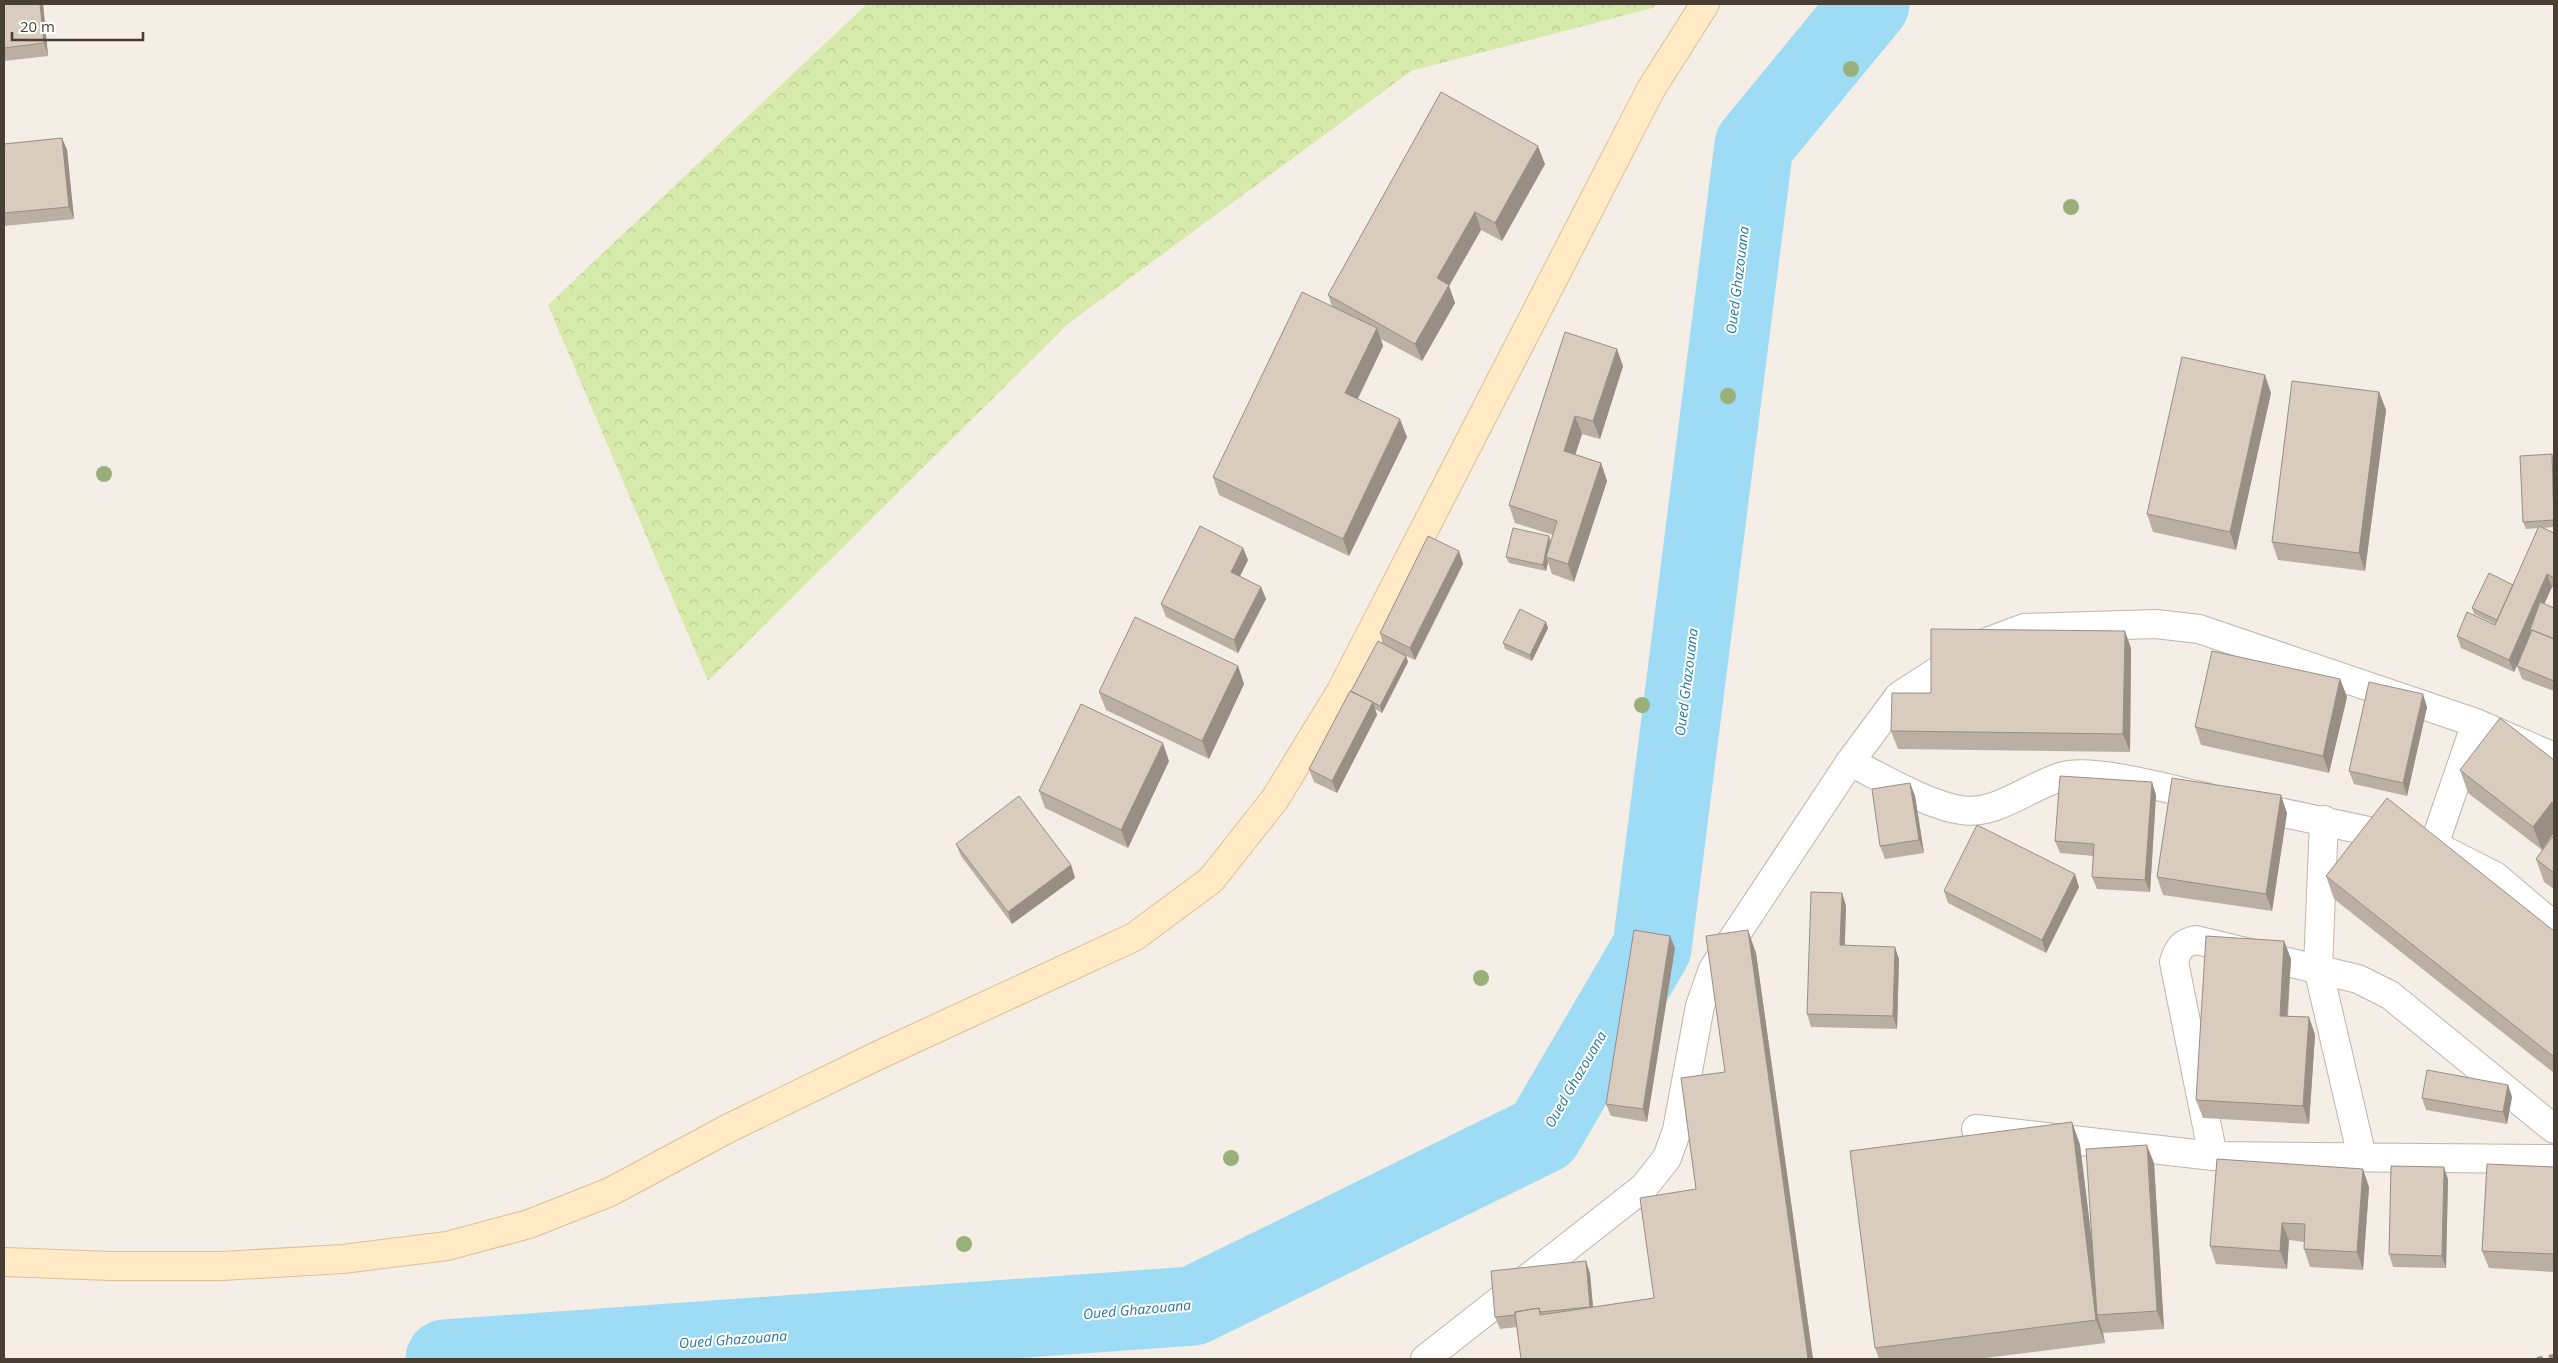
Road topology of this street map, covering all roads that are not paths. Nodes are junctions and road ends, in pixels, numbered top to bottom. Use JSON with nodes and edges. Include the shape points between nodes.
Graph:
{"nodes":[{"id":1,"x":1704,"y":4,"type":"edge"},
{"id":2,"x":2476,"y":723,"type":"junction"},
{"id":3,"x":2554,"y":757,"type":"edge"},
{"id":4,"x":1850,"y":762,"type":"junction"},
{"id":5,"x":2324,"y":820,"type":"junction"},
{"id":6,"x":2434,"y":844,"type":"junction"},
{"id":7,"x":2554,"y":926,"type":"edge"},
{"id":8,"x":2318,"y":968,"type":"junction"},
{"id":9,"x":1976,"y":1129,"type":"dead end"},
{"id":10,"x":2554,"y":1129,"type":"edge"},
{"id":11,"x":2213,"y":1156,"type":"junction"},
{"id":12,"x":2362,"y":1157,"type":"junction"},
{"id":13,"x":2554,"y":1159,"type":"edge"},
{"id":14,"x":4,"y":1262,"type":"edge"},
{"id":15,"x":1425,"y":1359,"type":"edge"}],
"edges":[{"from":1,"to":14,"type":"main road","via":[[1651,89],[1326,716],[1275,799],[1211,880],[1134,937],[879,1055],[729,1128],[610,1192],[529,1224],[447,1246],[343,1259],[222,1266]]},
{"from":2,"to":3,"type":"street"},
{"from":2,"to":4,"type":"street","via":[[2199,629],[2156,624],[2024,628],[1976,646],[1899,696]]},
{"from":2,"to":6,"type":"street"},
{"from":4,"to":5,"type":"street","via":[[1936,803],[1962,811],[1985,809],[2065,776],[2097,775]]},
{"from":4,"to":15,"type":"street","via":[[1714,969],[1700,1006],[1677,1130],[1667,1158],[1644,1186]]},
{"from":5,"to":6,"type":"street"},
{"from":5,"to":8,"type":"street"},
{"from":6,"to":7,"type":"street","via":[[2495,876]]},
{"from":8,"to":10,"type":"street","via":[[2358,979],[2390,995]]},
{"from":8,"to":11,"type":"street","via":[[2196,940],[2184,943],[2177,950],[2174,962]]},
{"from":8,"to":12,"type":"street"},
{"from":9,"to":11,"type":"street"},
{"from":11,"to":12,"type":"street"},
{"from":12,"to":13,"type":"street"}]}
